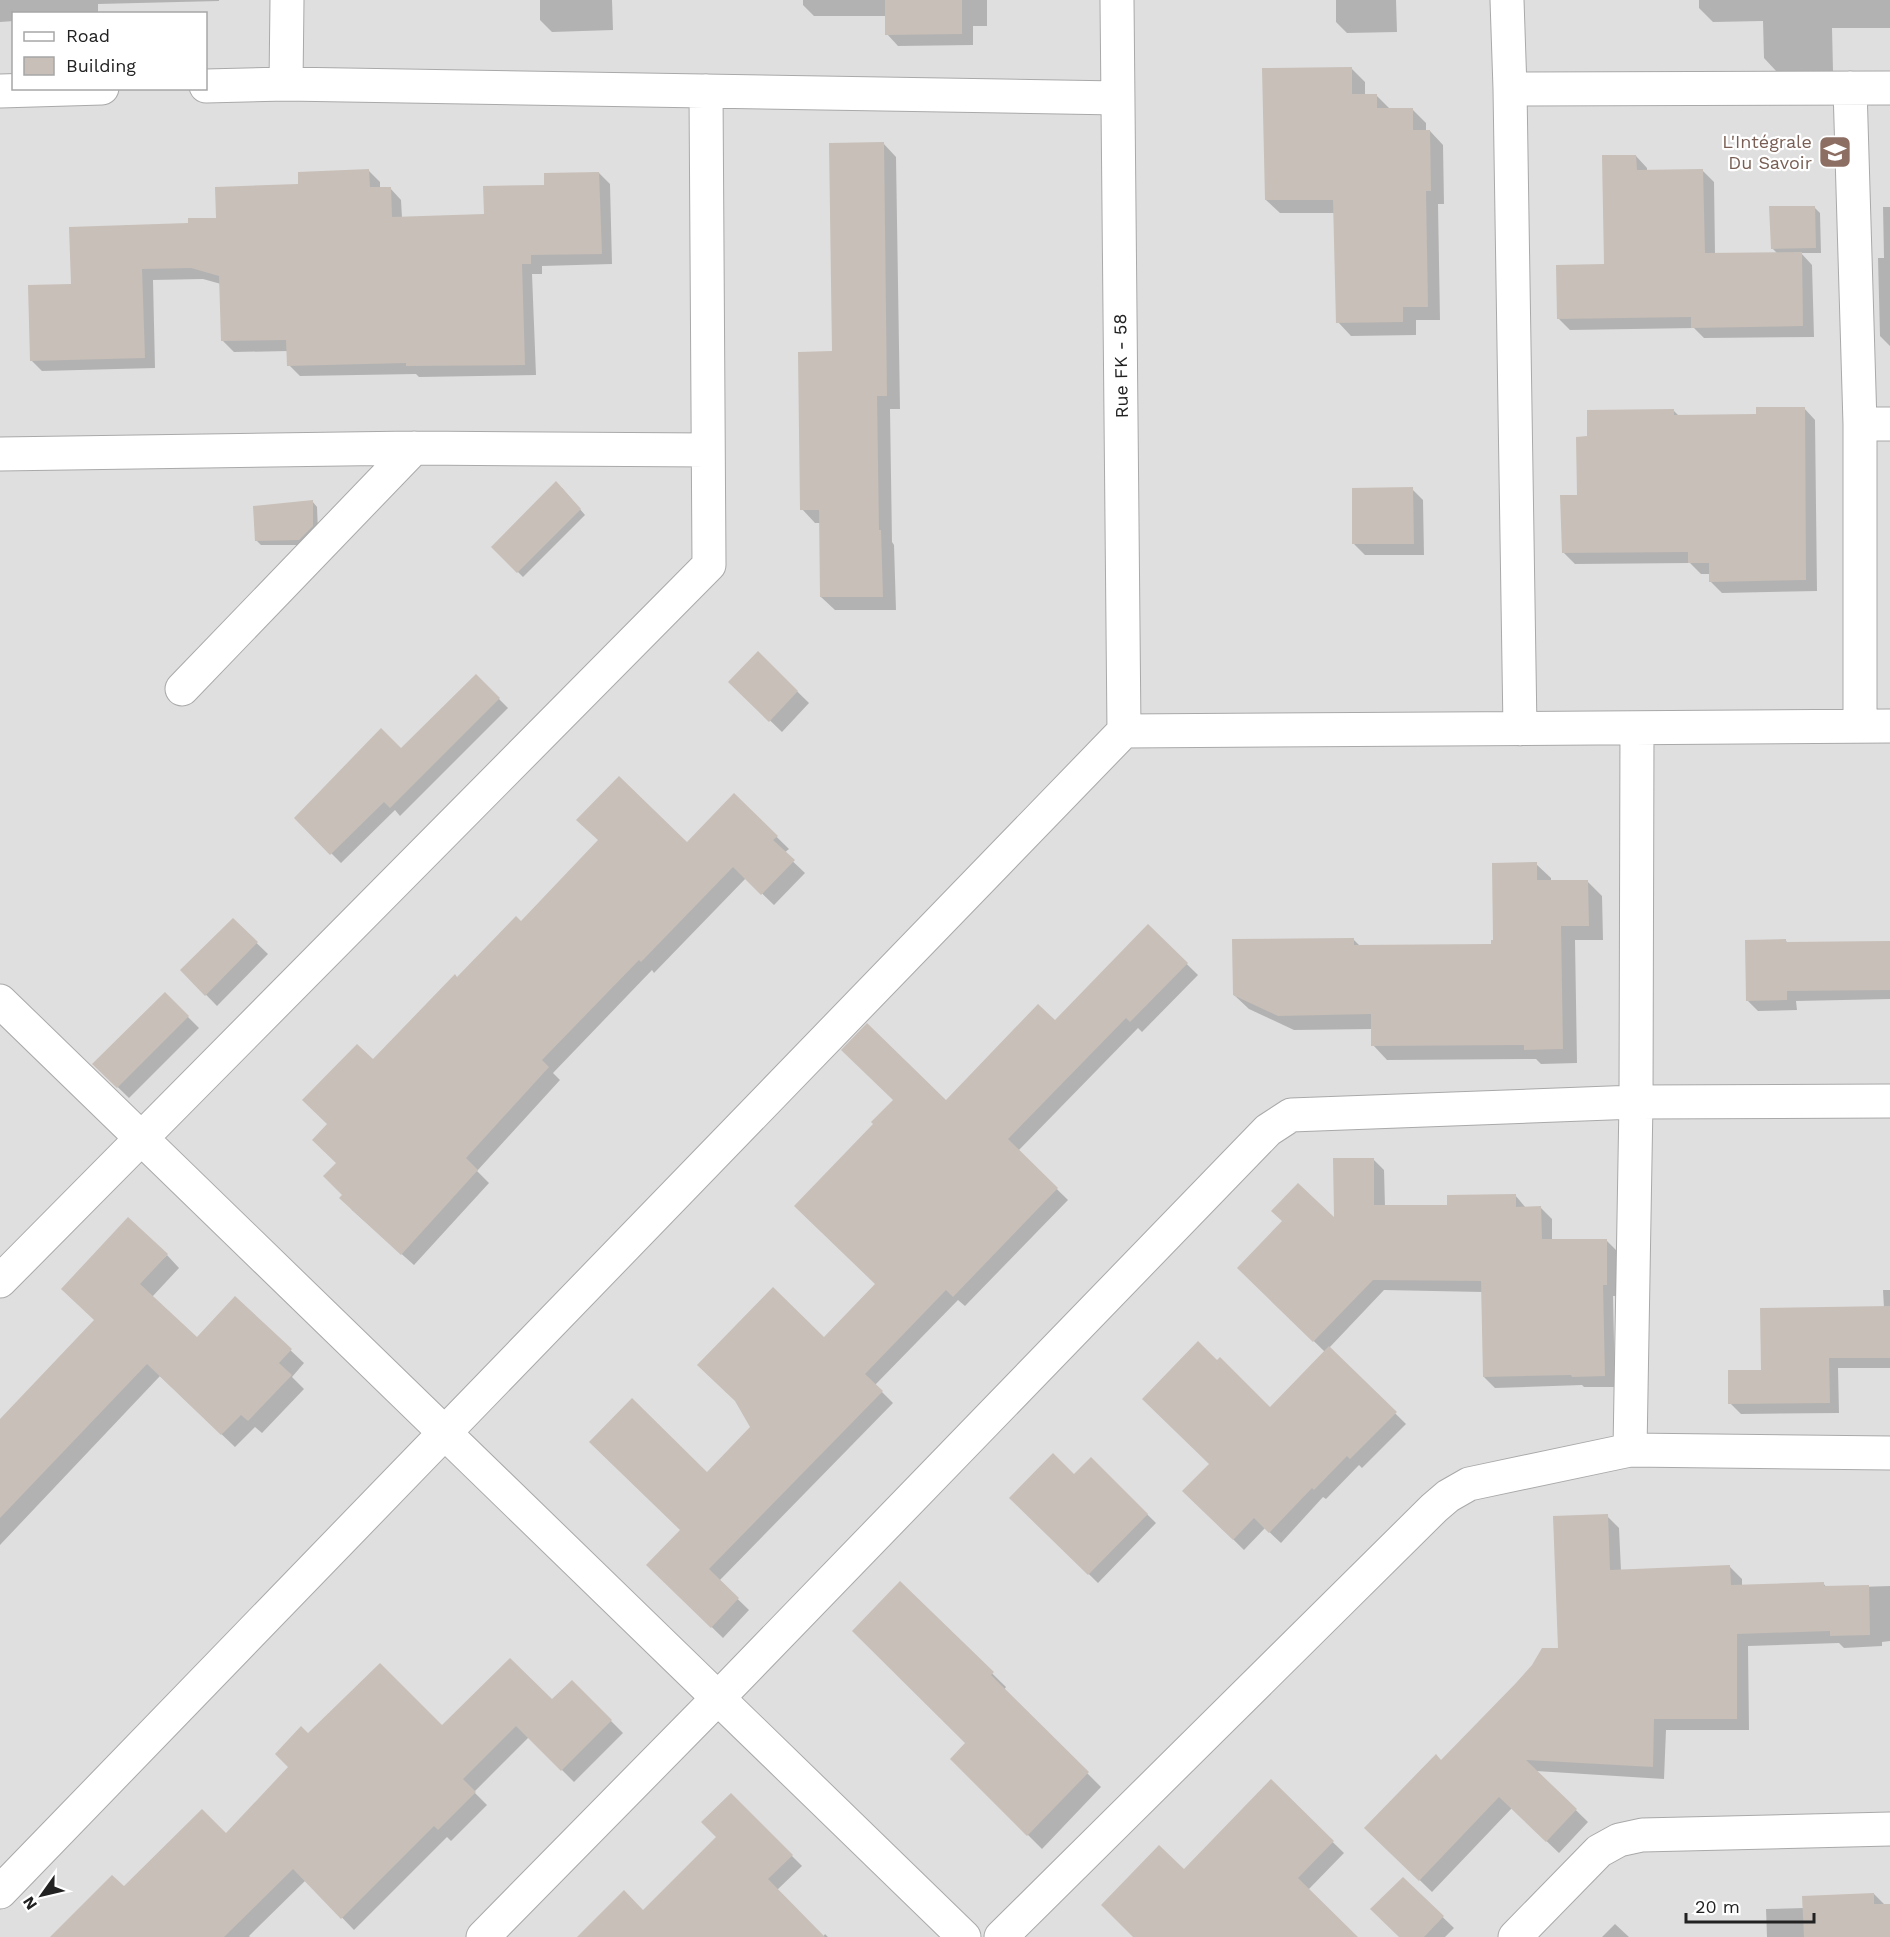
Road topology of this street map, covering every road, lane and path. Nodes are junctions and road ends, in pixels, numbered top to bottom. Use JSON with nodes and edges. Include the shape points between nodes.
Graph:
{"nodes":[{"id":1,"x":287,"y":0,"type":"edge"},
{"id":2,"x":1117,"y":0,"type":"edge"},
{"id":3,"x":1507,"y":0,"type":"edge"},
{"id":4,"x":286,"y":84,"type":"junction"},
{"id":5,"x":207,"y":86,"type":"edge"},
{"id":6,"x":1850,"y":88,"type":"junction"},
{"id":7,"x":1890,"y":88,"type":"edge"},
{"id":8,"x":1510,"y":89,"type":"junction"},
{"id":9,"x":34,"y":90,"type":"edge"},
{"id":10,"x":0,"y":91,"type":"edge"},
{"id":11,"x":706,"y":91,"type":"junction"},
{"id":12,"x":1118,"y":98,"type":"junction"},
{"id":13,"x":1875,"y":424,"type":"edge"},
{"id":14,"x":414,"y":448,"type":"junction"},
{"id":15,"x":708,"y":450,"type":"junction"},
{"id":16,"x":0,"y":454,"type":"edge"},
{"id":17,"x":182,"y":689,"type":"dead end"},
{"id":18,"x":1875,"y":726,"type":"edge"},
{"id":19,"x":1637,"y":728,"type":"junction"},
{"id":20,"x":1520,"y":729,"type":"junction"},
{"id":21,"x":1124,"y":731,"type":"junction"},
{"id":22,"x":0,"y":1000,"type":"edge"},
{"id":23,"x":1890,"y":1101,"type":"edge"},
{"id":24,"x":1636,"y":1102,"type":"junction"},
{"id":25,"x":141,"y":1138,"type":"junction"},
{"id":26,"x":0,"y":1281,"type":"edge"},
{"id":27,"x":445,"y":1433,"type":"junction"},
{"id":28,"x":1630,"y":1450,"type":"junction"},
{"id":29,"x":1890,"y":1453,"type":"edge"},
{"id":30,"x":718,"y":1698,"type":"junction"},
{"id":31,"x":1890,"y":1829,"type":"edge"},
{"id":32,"x":0,"y":1892,"type":"edge"},
{"id":33,"x":483,"y":1937,"type":"edge"},
{"id":34,"x":964,"y":1937,"type":"edge"},
{"id":35,"x":1001,"y":1937,"type":"edge"},
{"id":36,"x":1515,"y":1937,"type":"edge"}],
"edges":[{"from":1,"to":4,"type":"street"},
{"from":2,"to":12,"type":"street","name":"Rue FK - 58"},
{"from":3,"to":8,"type":"street"},
{"from":4,"to":5,"type":"street"},
{"from":4,"to":11,"type":"street"},
{"from":6,"to":7,"type":"street"},
{"from":6,"to":8,"type":"street"},
{"from":6,"to":13,"type":"street"},
{"from":8,"to":20,"type":"street"},
{"from":9,"to":10,"type":"street"},
{"from":11,"to":12,"type":"street"},
{"from":11,"to":15,"type":"street"},
{"from":12,"to":21,"type":"street","name":"Rue FK - 58"},
{"from":13,"to":18,"type":"street"},
{"from":14,"to":15,"type":"street"},
{"from":14,"to":16,"type":"street"},
{"from":14,"to":17,"type":"street"},
{"from":15,"to":25,"type":"street","via":[[709,565]]},
{"from":18,"to":19,"type":"street"},
{"from":19,"to":20,"type":"street"},
{"from":19,"to":24,"type":"street"},
{"from":20,"to":21,"type":"street"},
{"from":21,"to":27,"type":"street"},
{"from":22,"to":25,"type":"street"},
{"from":23,"to":24,"type":"street"},
{"from":24,"to":28,"type":"street"},
{"from":24,"to":30,"type":"street","via":[[1291,1115],[1283,1119]]},
{"from":25,"to":26,"type":"street"},
{"from":25,"to":27,"type":"street"},
{"from":27,"to":30,"type":"street"},
{"from":27,"to":32,"type":"street"},
{"from":28,"to":29,"type":"street"},
{"from":28,"to":35,"type":"street","via":[[1469,1484],[1448,1496]]},
{"from":30,"to":33,"type":"street"},
{"from":30,"to":34,"type":"street"},
{"from":31,"to":36,"type":"street","via":[[1642,1835],[1618,1840],[1599,1851]]}]}
